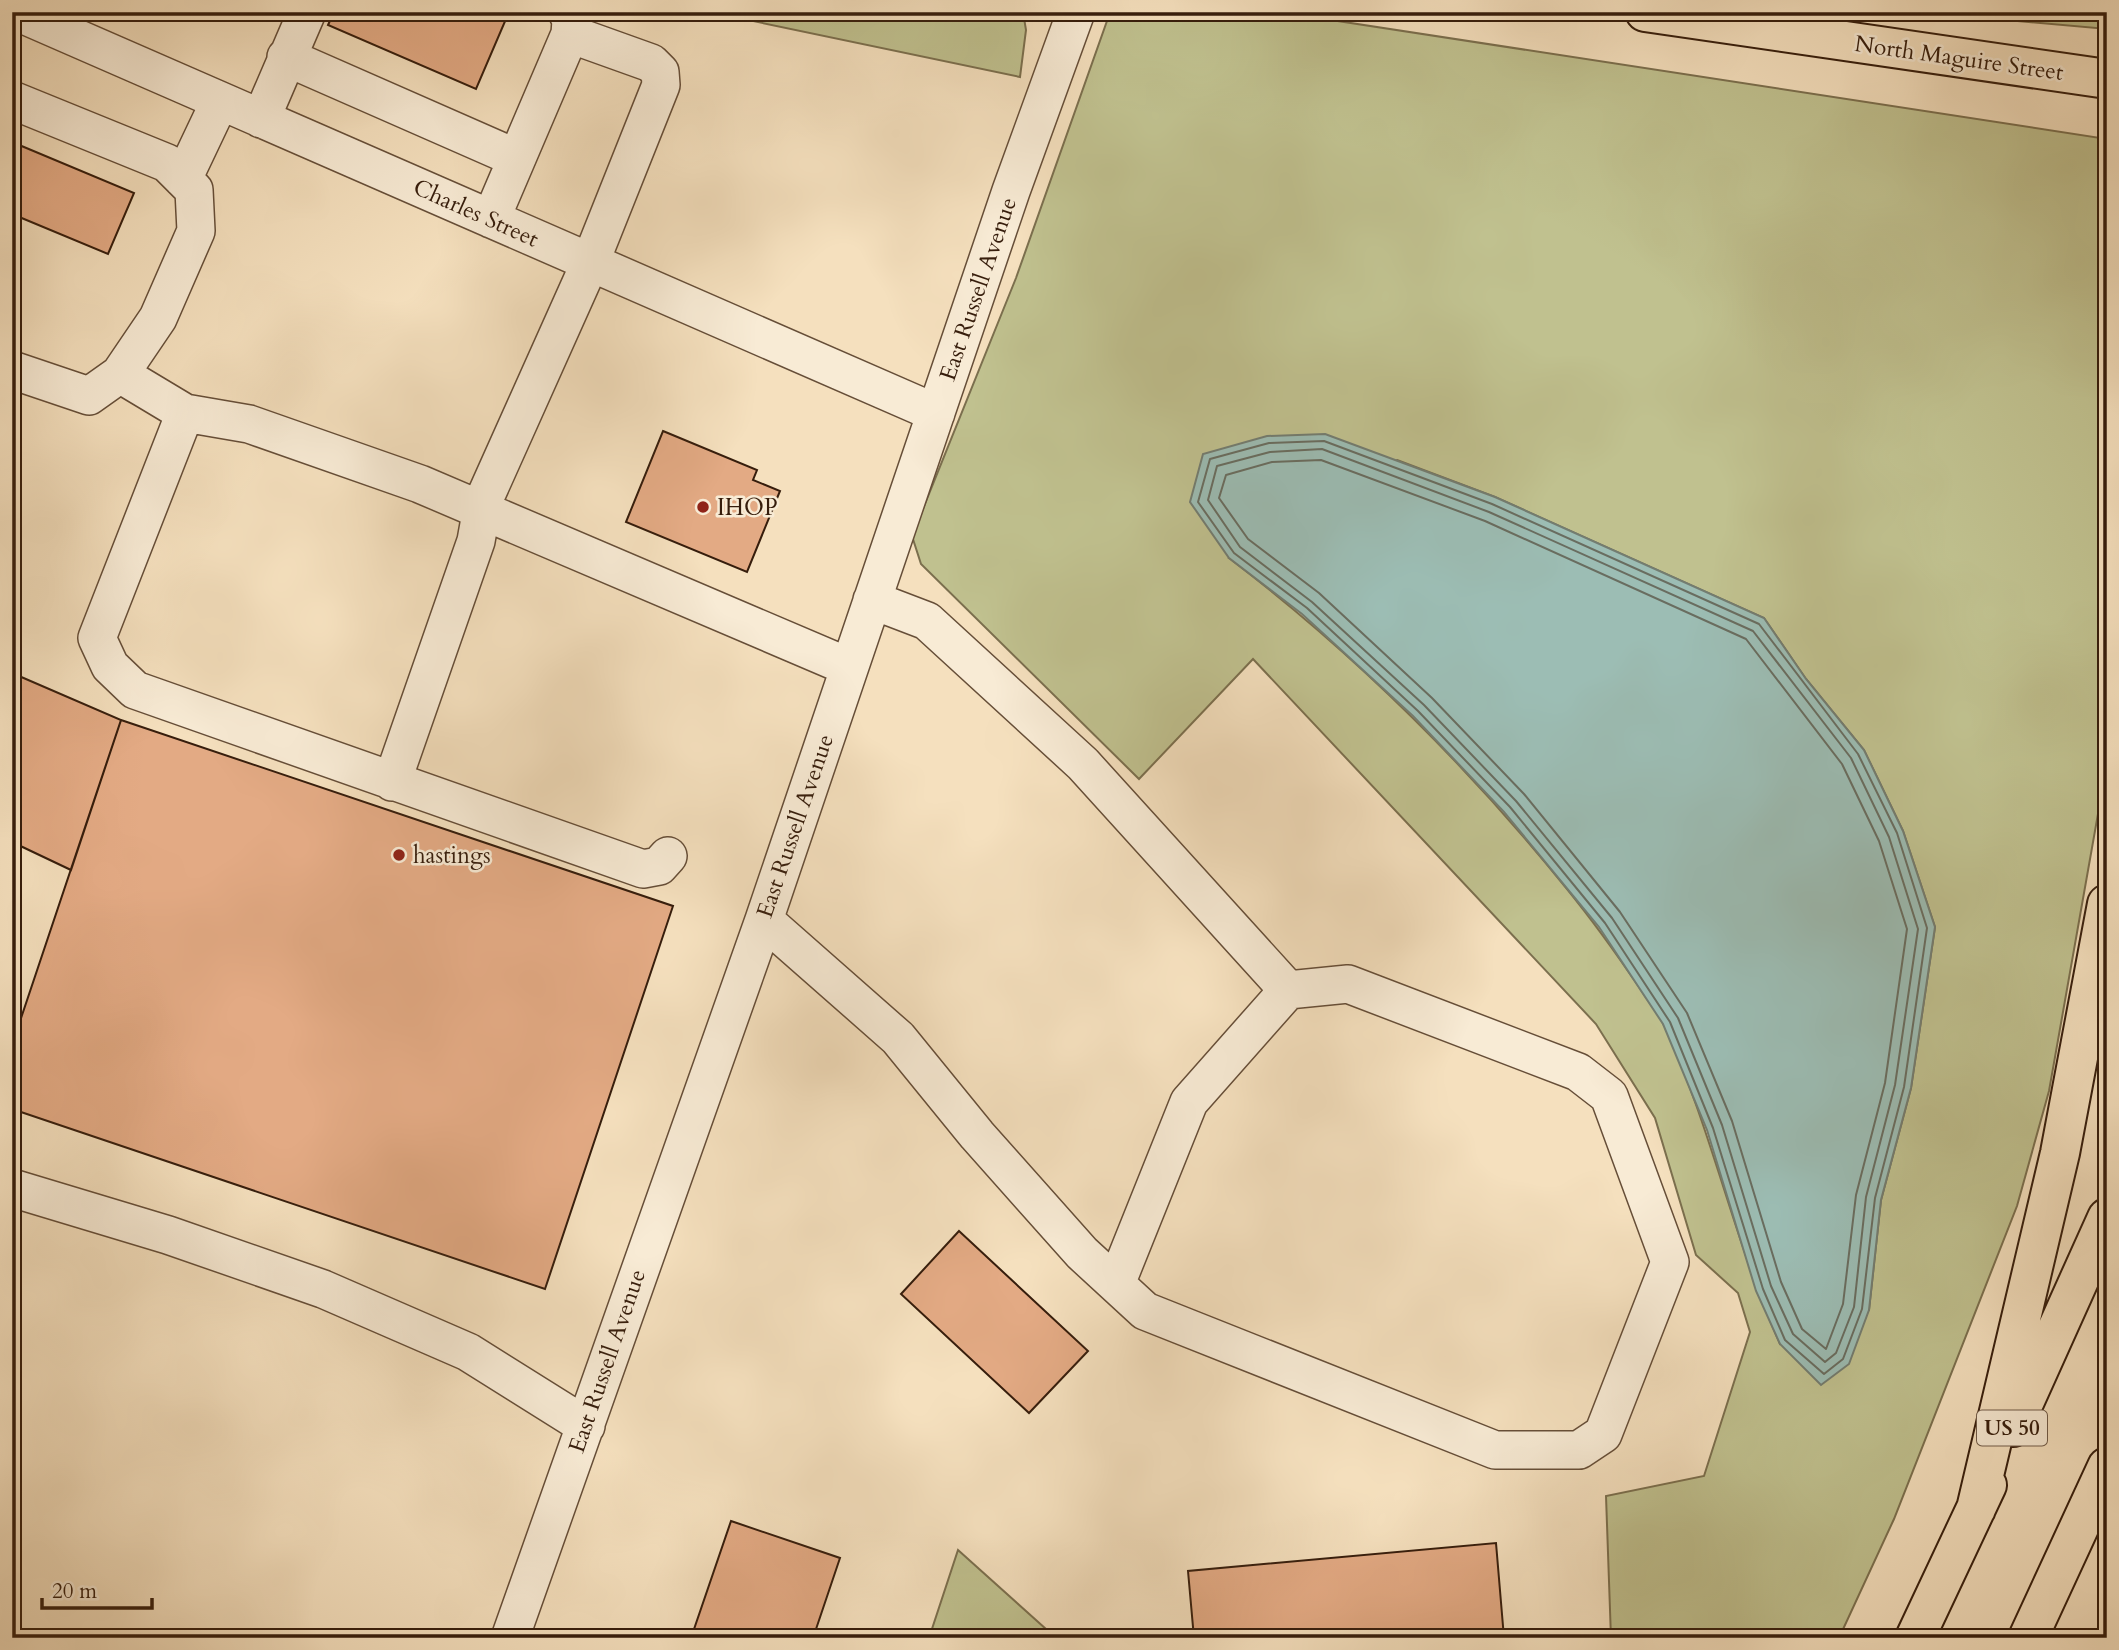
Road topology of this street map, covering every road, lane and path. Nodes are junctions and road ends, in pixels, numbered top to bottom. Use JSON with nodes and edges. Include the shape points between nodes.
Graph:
{"nodes":[{"id":1,"x":16,"y":12,"type":"edge"},
{"id":2,"x":307,"y":12,"type":"edge"},
{"id":3,"x":1076,"y":12,"type":"edge"},
{"id":4,"x":1645,"y":12,"type":"edge"},
{"id":5,"x":569,"y":23,"type":"edge"},
{"id":6,"x":286,"y":57,"type":"junction"},
{"id":7,"x":2107,"y":79,"type":"edge"},
{"id":8,"x":12,"y":100,"type":"edge"},
{"id":9,"x":220,"y":101,"type":"junction"},
{"id":10,"x":261,"y":119,"type":"junction"},
{"id":11,"x":516,"y":158,"type":"junction"},
{"id":12,"x":183,"y":179,"type":"junction"},
{"id":13,"x":491,"y":219,"type":"junction"},
{"id":14,"x":590,"y":263,"type":"junction"},
{"id":15,"x":12,"y":370,"type":"edge"},
{"id":16,"x":120,"y":374,"type":"junction"},
{"id":17,"x":185,"y":413,"type":"junction"},
{"id":18,"x":936,"y":413,"type":"junction"},
{"id":19,"x":482,"y":508,"type":"junction"},
{"id":20,"x":872,"y":600,"type":"junction"},
{"id":21,"x":849,"y":667,"type":"junction"},
{"id":22,"x":392,"y":782,"type":"junction"},
{"id":23,"x":668,"y":856,"type":"dead end"},
{"id":24,"x":2107,"y":904,"type":"edge"},
{"id":25,"x":764,"y":920,"type":"junction"},
{"id":26,"x":1288,"y":990,"type":"junction"},
{"id":27,"x":12,"y":1188,"type":"edge"},
{"id":28,"x":2107,"y":1218,"type":"edge"},
{"id":29,"x":1116,"y":1284,"type":"junction"},
{"id":30,"x":586,"y":1426,"type":"junction"},
{"id":31,"x":2107,"y":1467,"type":"edge"},
{"id":32,"x":2107,"y":1496,"type":"edge"},
{"id":33,"x":1976,"y":1509,"type":"junction"},
{"id":34,"x":2063,"y":1565,"type":"junction"},
{"id":35,"x":510,"y":1638,"type":"edge"},
{"id":36,"x":1915,"y":1638,"type":"edge"},
{"id":37,"x":2028,"y":1638,"type":"edge"}],
"edges":[{"from":1,"to":9,"type":"street","name":"Charles Street"},
{"from":2,"to":6,"type":"street"},
{"from":3,"to":18,"type":"street","name":"East Russell Avenue"},
{"from":4,"to":7,"type":"main road","name":"North Maguire Street"},
{"from":5,"to":11,"type":"street"},
{"from":5,"to":14,"type":"street","via":[[660,72],[661,85]]},
{"from":6,"to":10,"type":"street"},
{"from":6,"to":11,"type":"street"},
{"from":8,"to":12,"type":"street","via":[[167,163]]},
{"from":9,"to":10,"type":"street","name":"Charles Street"},
{"from":9,"to":12,"type":"street"},
{"from":10,"to":13,"type":"street","name":"Charles Street"},
{"from":11,"to":13,"type":"street"},
{"from":12,"to":16,"type":"street","via":[[194,190],[196,231],[158,318]]},
{"from":13,"to":14,"type":"street","name":"Charles Street"},
{"from":14,"to":18,"type":"street","name":"Charles Street"},
{"from":14,"to":19,"type":"street"},
{"from":15,"to":16,"type":"street","via":[[89,396]]},
{"from":16,"to":17,"type":"street"},
{"from":17,"to":19,"type":"street","via":[[249,424]]},
{"from":17,"to":22,"type":"street","via":[[97,638],[110,666],[135,690],[159,700]]},
{"from":18,"to":20,"type":"street","name":"East Russell Avenue"},
{"from":19,"to":21,"type":"street"},
{"from":19,"to":22,"type":"street","via":[[476,541]]},
{"from":20,"to":21,"type":"street","name":"East Russell Avenue"},
{"from":20,"to":26,"type":"street","via":[[927,621],[1083,764]]},
{"from":21,"to":25,"type":"street","name":"East Russell Avenue"},
{"from":22,"to":23,"type":"street","via":[[643,869],[659,866]]},
{"from":24,"to":33,"type":"main road","via":[[2060,1153]]},
{"from":25,"to":29,"type":"street","via":[[898,1038],[977,1135],[1082,1253]]},
{"from":25,"to":30,"type":"street","name":"East Russell Avenue"},
{"from":26,"to":29,"type":"street","via":[[1189,1102]]},
{"from":26,"to":29,"type":"street","via":[[1348,984],[1578,1072],[1609,1096],[1670,1262],[1603,1434],[1579,1450],[1495,1450],[1145,1311]]},
{"from":27,"to":30,"type":"street","via":[[323,1289],[468,1352]]},
{"from":28,"to":33,"type":"main road","number":"US 50"},
{"from":30,"to":35,"type":"street","name":"East Russell Avenue"},
{"from":31,"to":34,"type":"main road"},
{"from":32,"to":34,"type":"main road"},
{"from":33,"to":36,"type":"main road","number":"US 50"},
{"from":34,"to":37,"type":"main road"}]}
